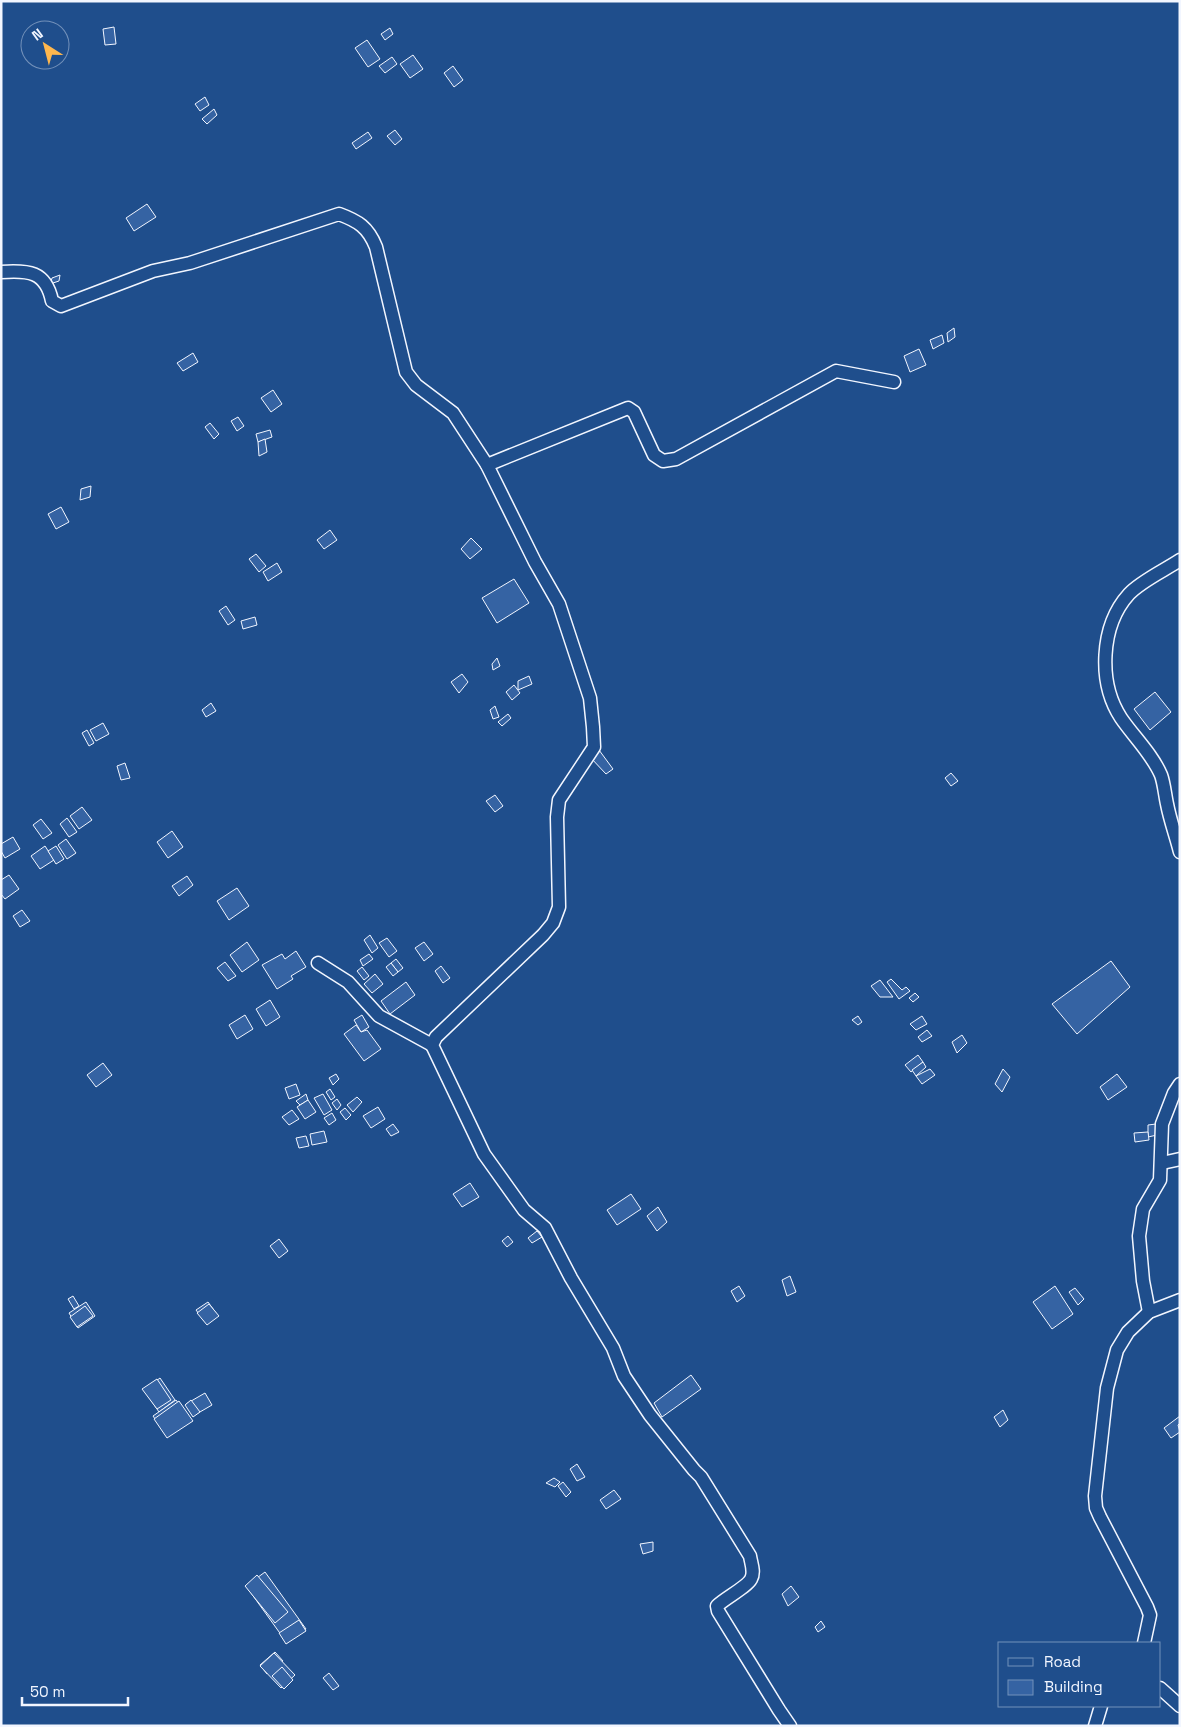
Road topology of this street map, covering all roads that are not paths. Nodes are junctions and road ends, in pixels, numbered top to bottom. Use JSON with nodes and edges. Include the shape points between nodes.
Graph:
{"nodes":[{"id":1,"x":1,"y":272,"type":"edge"},
{"id":2,"x":894,"y":382,"type":"dead end"},
{"id":3,"x":487,"y":465,"type":"junction"},
{"id":4,"x":1180,"y":560,"type":"edge"},
{"id":5,"x":1180,"y":852,"type":"edge"},
{"id":6,"x":318,"y":963,"type":"dead end"},
{"id":7,"x":432,"y":1045,"type":"junction"},
{"id":8,"x":1180,"y":1084,"type":"edge"},
{"id":9,"x":1180,"y":1159,"type":"edge"},
{"id":10,"x":1162,"y":1162,"type":"junction"},
{"id":11,"x":1180,"y":1300,"type":"edge"},
{"id":12,"x":1150,"y":1312,"type":"junction"},
{"id":13,"x":1144,"y":1642,"type":"edge"},
{"id":14,"x":1161,"y":1689,"type":"edge"},
{"id":15,"x":1180,"y":1706,"type":"edge"},
{"id":16,"x":1101,"y":1707,"type":"edge"},
{"id":17,"x":790,"y":1726,"type":"edge"},
{"id":18,"x":1095,"y":1726,"type":"edge"}],
"edges":[{"from":1,"to":3,"type":"street","via":[[22,270],[34,274],[46,282],[52,301],[61,306],[153,271],[190,263],[339,214],[370,233],[376,247],[406,372],[416,385],[454,413]]},
{"from":2,"to":3,"type":"street","via":[[836,372],[676,459],[663,461],[654,455],[634,412],[628,408]]},
{"from":3,"to":7,"type":"street","via":[[559,604],[590,698],[594,747],[559,800],[559,906],[553,923],[436,1037]]},
{"from":4,"to":5,"type":"street","via":[[1130,593],[1118,608],[1105,651],[1112,700],[1161,775]]},
{"from":6,"to":7,"type":"street","via":[[348,982],[379,1016]]},
{"from":7,"to":17,"type":"street","via":[[484,1154],[524,1210],[545,1228],[570,1278],[614,1348],[624,1376],[650,1415],[701,1477],[750,1556],[752,1578],[723,1600],[717,1606],[718,1611]]},
{"from":8,"to":10,"type":"street","via":[[1162,1124]]},
{"from":9,"to":10,"type":"street"},
{"from":10,"to":12,"type":"street","via":[[1160,1180],[1143,1209],[1138,1236]]},
{"from":11,"to":12,"type":"street"},
{"from":12,"to":13,"type":"street","via":[[1128,1332],[1117,1350],[1106,1388],[1094,1496],[1100,1518],[1150,1615]]},
{"from":14,"to":15,"type":"street"},
{"from":16,"to":18,"type":"street"}]}
